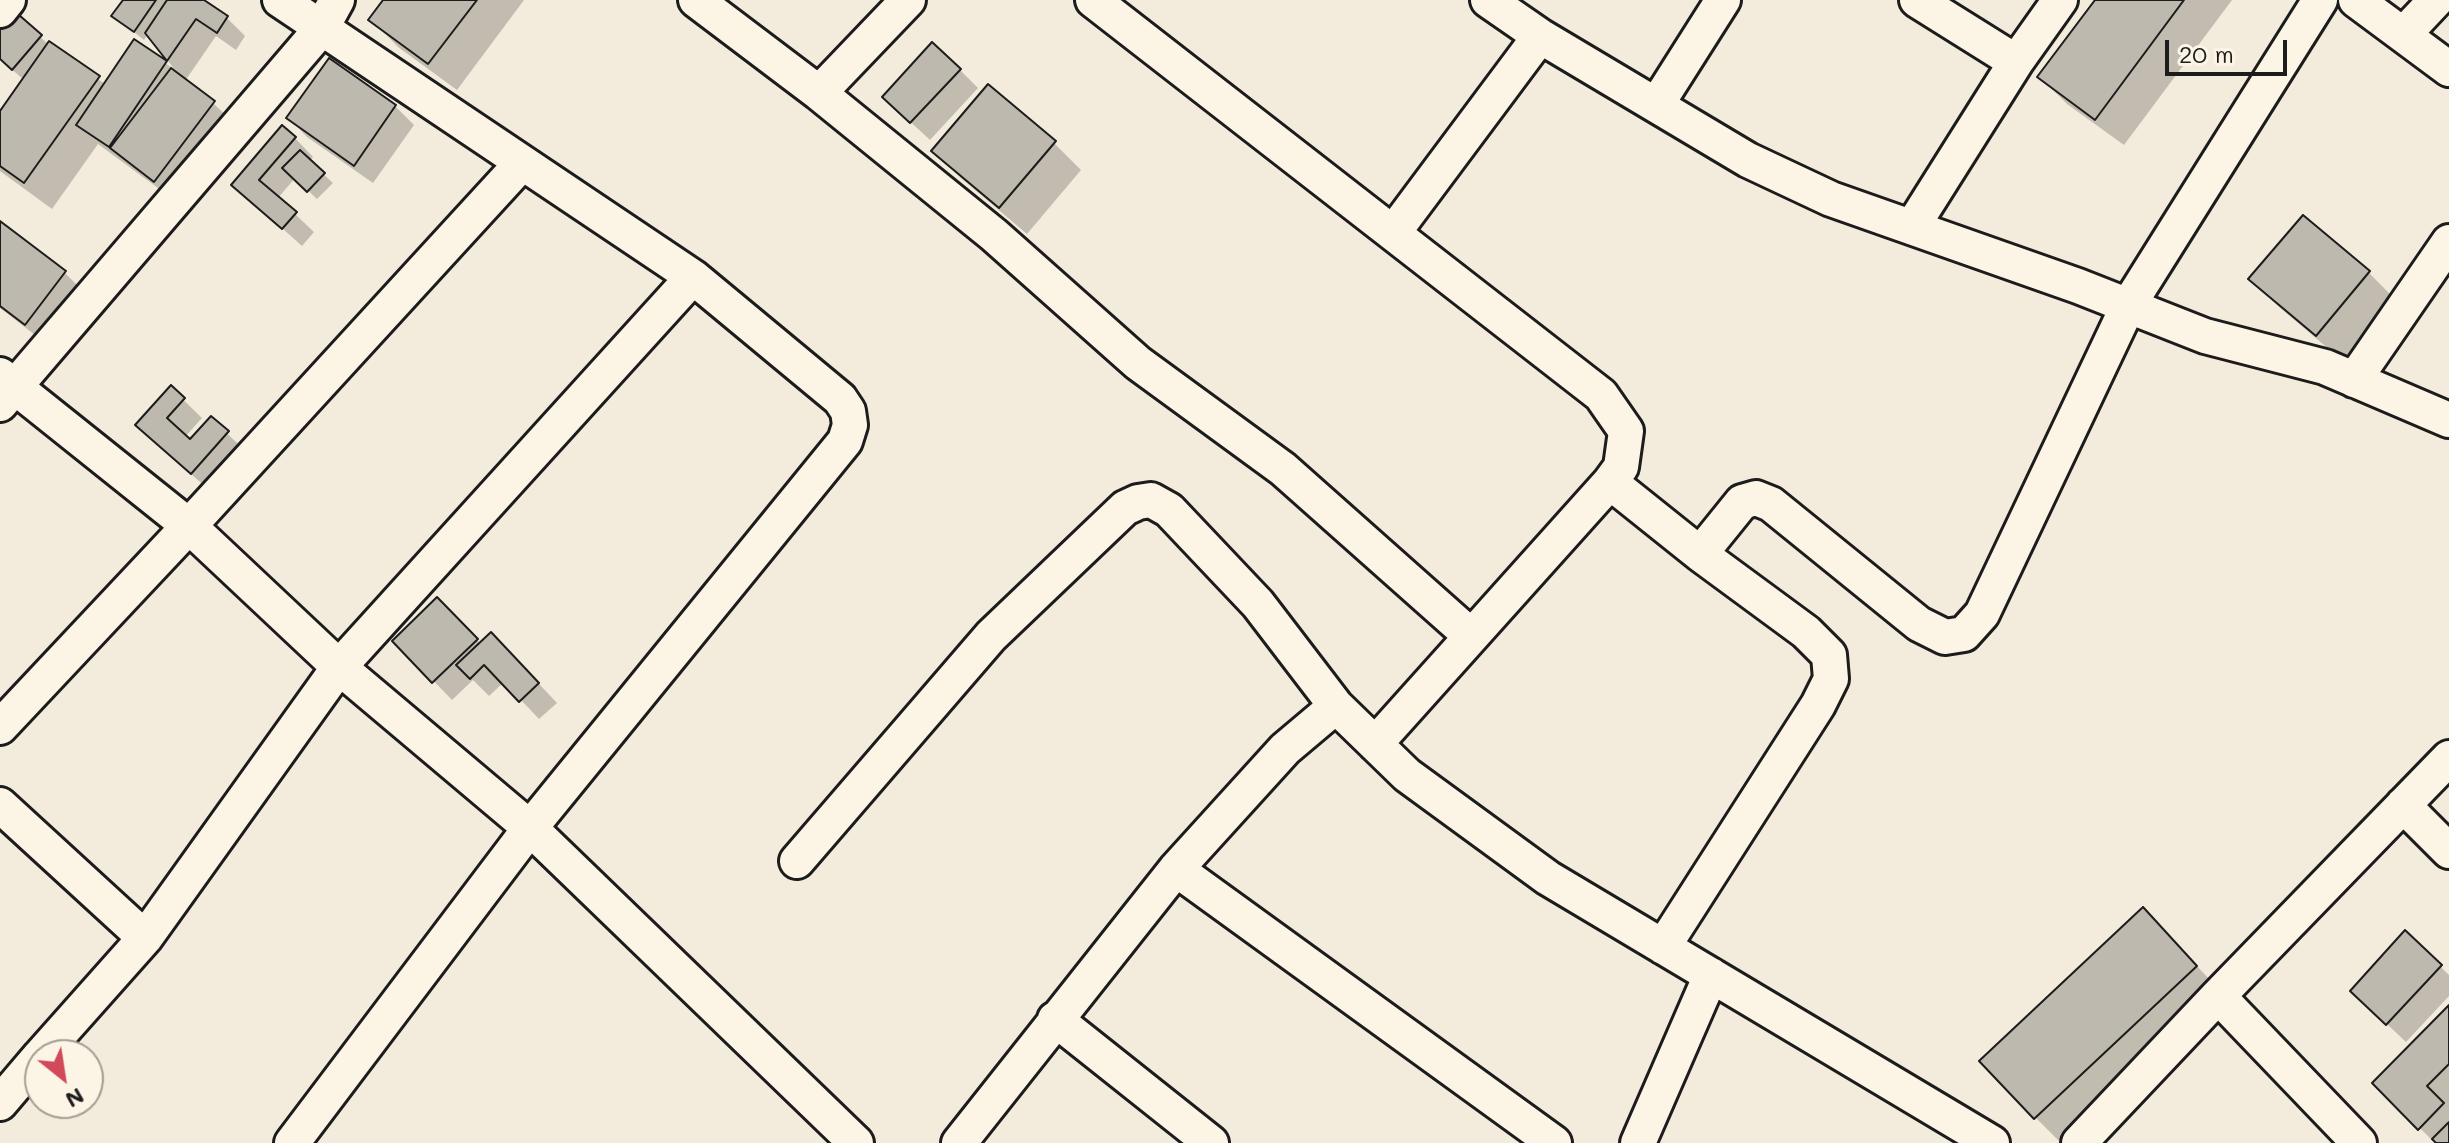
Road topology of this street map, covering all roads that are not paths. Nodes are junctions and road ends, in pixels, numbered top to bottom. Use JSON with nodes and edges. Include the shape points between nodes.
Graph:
{"nodes":[{"id":1,"x":8,"y":0,"type":"edge"},
{"id":2,"x":280,"y":0,"type":"edge"},
{"id":3,"x":696,"y":0,"type":"edge"},
{"id":4,"x":908,"y":0,"type":"edge"},
{"id":5,"x":1093,"y":0,"type":"edge"},
{"id":6,"x":1488,"y":0,"type":"edge"},
{"id":7,"x":1723,"y":0,"type":"edge"},
{"id":8,"x":1917,"y":0,"type":"edge"},
{"id":9,"x":2060,"y":0,"type":"edge"},
{"id":10,"x":2320,"y":0,"type":"edge"},
{"id":11,"x":2356,"y":0,"type":"edge"},
{"id":12,"x":2436,"y":0,"type":"edge"},
{"id":13,"x":0,"y":10,"type":"edge"},
{"id":14,"x":329,"y":14,"type":"edge"},
{"id":15,"x":2404,"y":34,"type":"junction"},
{"id":16,"x":1540,"y":36,"type":"junction"},
{"id":17,"x":2016,"y":62,"type":"junction"},
{"id":18,"x":2449,"y":69,"type":"edge"},
{"id":19,"x":819,"y":93,"type":"junction"},
{"id":20,"x":1657,"y":104,"type":"junction"},
{"id":21,"x":521,"y":164,"type":"junction"},
{"id":22,"x":1912,"y":227,"type":"junction"},
{"id":23,"x":1393,"y":233,"type":"junction"},
{"id":24,"x":2449,"y":242,"type":"edge"},
{"id":25,"x":693,"y":277,"type":"junction"},
{"id":26,"x":2128,"y":306,"type":"junction"},
{"id":27,"x":2354,"y":380,"type":"junction"},
{"id":28,"x":5,"y":389,"type":"edge"},
{"id":29,"x":2449,"y":420,"type":"edge"},
{"id":30,"x":1610,"y":482,"type":"junction"},
{"id":31,"x":189,"y":526,"type":"junction"},
{"id":32,"x":1700,"y":554,"type":"junction"},
{"id":33,"x":1471,"y":636,"type":"junction"},
{"id":34,"x":339,"y":667,"type":"junction"},
{"id":35,"x":1336,"y":706,"type":"junction"},
{"id":36,"x":0,"y":727,"type":"edge"},
{"id":37,"x":1375,"y":744,"type":"junction"},
{"id":38,"x":2449,"y":758,"type":"edge"},
{"id":39,"x":0,"y":805,"type":"edge"},
{"id":40,"x":2403,"y":805,"type":"junction"},
{"id":41,"x":530,"y":828,"type":"junction"},
{"id":42,"x":2449,"y":851,"type":"edge"},
{"id":43,"x":797,"y":861,"type":"dead end"},
{"id":44,"x":1176,"y":869,"type":"junction"},
{"id":45,"x":145,"y":938,"type":"junction"},
{"id":46,"x":1663,"y":947,"type":"junction"},
{"id":47,"x":1711,"y":975,"type":"junction"},
{"id":48,"x":2218,"y":996,"type":"junction"},
{"id":49,"x":1055,"y":1019,"type":"junction"},
{"id":50,"x":55,"y":1039,"type":"edge"},
{"id":51,"x":24,"y":1071,"type":"edge"},
{"id":52,"x":3,"y":1091,"type":"edge"},
{"id":53,"x":292,"y":1143,"type":"edge"},
{"id":54,"x":856,"y":1143,"type":"edge"},
{"id":55,"x":959,"y":1143,"type":"edge"},
{"id":56,"x":1211,"y":1143,"type":"edge"},
{"id":57,"x":1554,"y":1143,"type":"edge"},
{"id":58,"x":1638,"y":1143,"type":"edge"},
{"id":59,"x":1992,"y":1143,"type":"edge"},
{"id":60,"x":2079,"y":1143,"type":"edge"},
{"id":61,"x":2359,"y":1143,"type":"edge"}],
"edges":[{"from":1,"to":13,"type":"street"},
{"from":2,"to":14,"type":"street"},
{"from":3,"to":19,"type":"street"},
{"from":4,"to":19,"type":"street"},
{"from":5,"to":23,"type":"street"},
{"from":6,"to":16,"type":"street"},
{"from":7,"to":20,"type":"street"},
{"from":8,"to":17,"type":"street"},
{"from":9,"to":17,"type":"street"},
{"from":10,"to":26,"type":"street"},
{"from":11,"to":15,"type":"street"},
{"from":12,"to":15,"type":"street"},
{"from":14,"to":21,"type":"street"},
{"from":14,"to":28,"type":"street"},
{"from":15,"to":18,"type":"street"},
{"from":16,"to":20,"type":"street"},
{"from":16,"to":23,"type":"street"},
{"from":17,"to":22,"type":"street"},
{"from":19,"to":33,"type":"street","via":[[994,235],[1138,363],[1283,469]]},
{"from":20,"to":22,"type":"street","via":[[1748,160],[1831,199]]},
{"from":21,"to":25,"type":"street"},
{"from":21,"to":31,"type":"street"},
{"from":22,"to":26,"type":"street"},
{"from":23,"to":30,"type":"street","via":[[1601,395],[1626,431],[1621,467]]},
{"from":24,"to":27,"type":"street"},
{"from":25,"to":34,"type":"street"},
{"from":25,"to":41,"type":"street","via":[[840,399],[850,425],[845,441]]},
{"from":26,"to":27,"type":"street","via":[[2205,336],[2325,367]]},
{"from":26,"to":32,"type":"street","via":[[1982,614],[1964,634],[1945,637],[1919,624],[1771,504],[1756,498],[1742,502]]},
{"from":27,"to":29,"type":"street"},
{"from":28,"to":31,"type":"street"},
{"from":30,"to":32,"type":"street"},
{"from":30,"to":33,"type":"street"},
{"from":31,"to":34,"type":"street"},
{"from":31,"to":36,"type":"street"},
{"from":32,"to":46,"type":"street","via":[[1806,632],[1829,655],[1831,679]]},
{"from":33,"to":37,"type":"street"},
{"from":34,"to":41,"type":"street"},
{"from":34,"to":45,"type":"street"},
{"from":35,"to":37,"type":"street"},
{"from":35,"to":43,"type":"street","via":[[1258,604],[1169,510],[1151,500],[1138,502],[1125,508],[991,636]]},
{"from":35,"to":44,"type":"street","via":[[1285,749]]},
{"from":37,"to":46,"type":"street","via":[[1407,775],[1548,878]]},
{"from":38,"to":40,"type":"street"},
{"from":39,"to":45,"type":"street"},
{"from":40,"to":42,"type":"street"},
{"from":40,"to":48,"type":"street"},
{"from":41,"to":53,"type":"street"},
{"from":41,"to":54,"type":"street"},
{"from":44,"to":49,"type":"street"},
{"from":44,"to":57,"type":"street"},
{"from":45,"to":50,"type":"street"},
{"from":46,"to":47,"type":"street"},
{"from":47,"to":58,"type":"street"},
{"from":47,"to":59,"type":"street"},
{"from":48,"to":60,"type":"street"},
{"from":48,"to":61,"type":"street"},
{"from":49,"to":55,"type":"street"},
{"from":49,"to":56,"type":"street"},
{"from":51,"to":52,"type":"street"}]}
